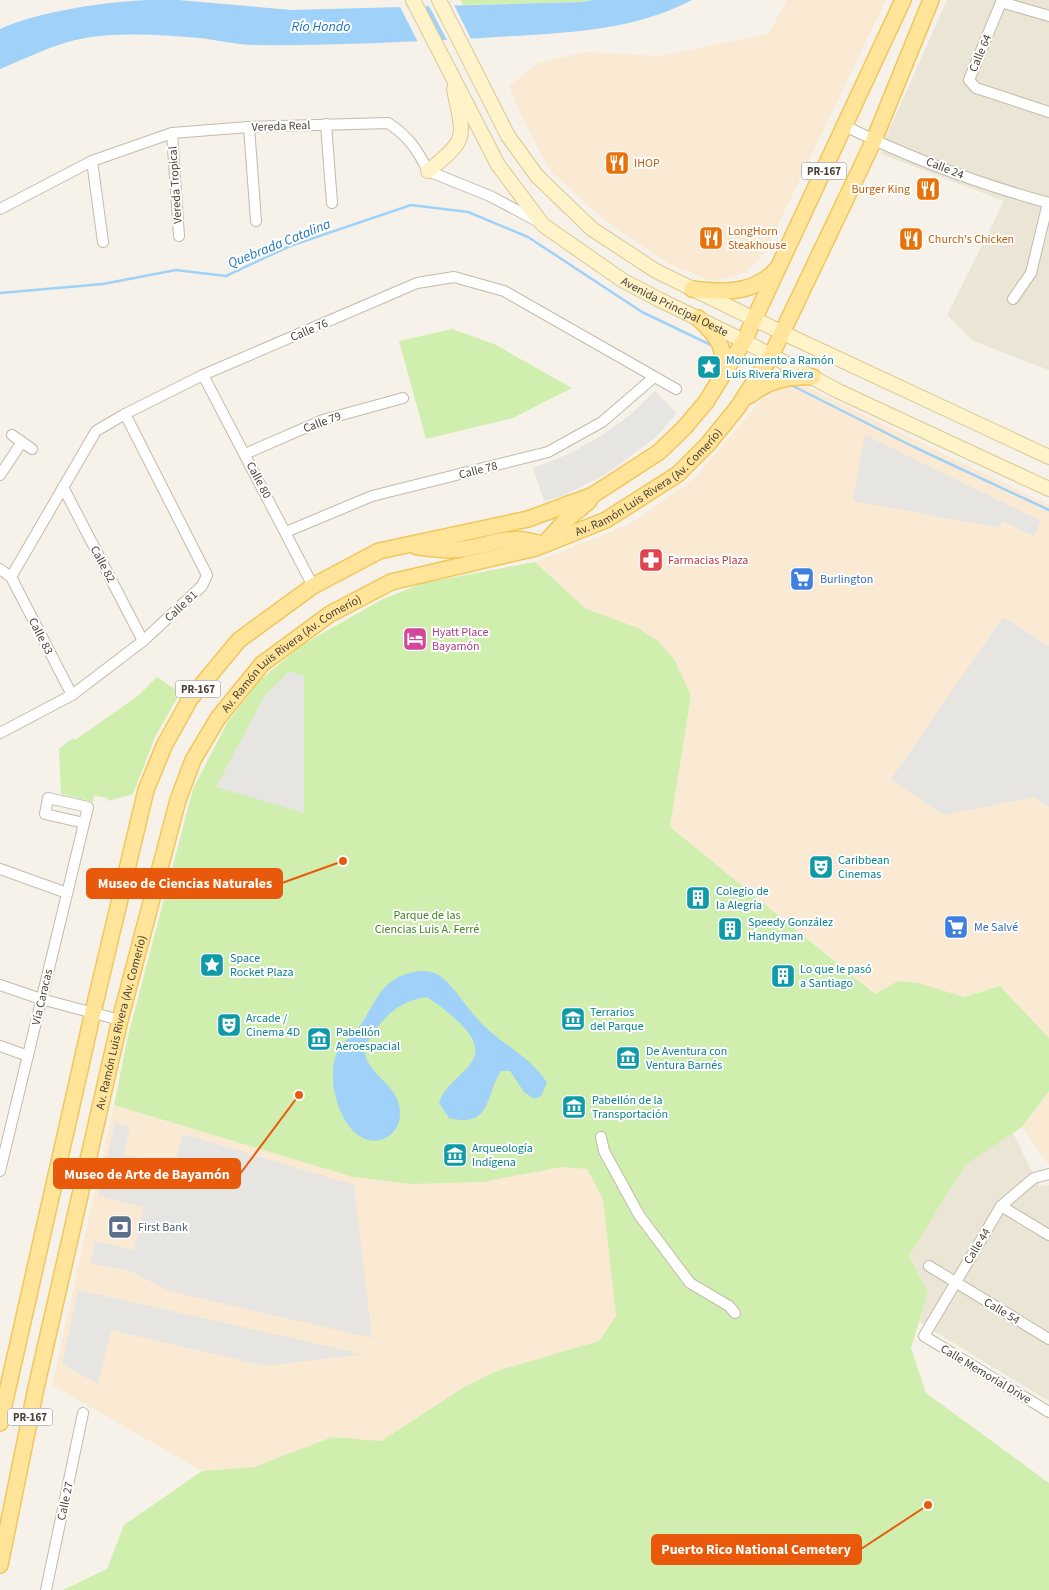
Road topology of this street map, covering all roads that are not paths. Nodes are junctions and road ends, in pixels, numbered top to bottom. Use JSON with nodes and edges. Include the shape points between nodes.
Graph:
{"nodes":[{"id":1,"x":413,"y":0,"type":"edge"},
{"id":2,"x":438,"y":0,"type":"edge"},
{"id":3,"x":903,"y":0,"type":"edge"},
{"id":4,"x":931,"y":0,"type":"edge"},
{"id":5,"x":936,"y":0,"type":"edge"},
{"id":6,"x":1002,"y":1,"type":"edge"},
{"id":7,"x":926,"y":15,"type":"junction"},
{"id":8,"x":1049,"y":16,"type":"edge"},
{"id":9,"x":450,"y":71,"type":"junction"},
{"id":10,"x":1049,"y":112,"type":"edge"},
{"id":11,"x":326,"y":124,"type":"junction"},
{"id":12,"x":845,"y":126,"type":"junction"},
{"id":13,"x":249,"y":127,"type":"junction"},
{"id":14,"x":172,"y":133,"type":"junction"},
{"id":15,"x":874,"y":140,"type":"junction"},
{"id":16,"x":92,"y":161,"type":"junction"},
{"id":17,"x":428,"y":171,"type":"junction"},
{"id":18,"x":332,"y":203,"type":"dead end"},
{"id":19,"x":1049,"y":203,"type":"edge"},
{"id":20,"x":0,"y":209,"type":"edge"},
{"id":21,"x":256,"y":221,"type":"dead end"},
{"id":22,"x":543,"y":225,"type":"junction"},
{"id":23,"x":179,"y":236,"type":"dead end"},
{"id":24,"x":103,"y":242,"type":"dead end"},
{"id":25,"x":782,"y":264,"type":"junction"},
{"id":26,"x":692,"y":289,"type":"junction"},
{"id":27,"x":1013,"y":299,"type":"dead end"},
{"id":28,"x":698,"y":318,"type":"junction"},
{"id":29,"x":755,"y":320,"type":"junction"},
{"id":30,"x":781,"y":332,"type":"junction"},
{"id":31,"x":744,"y":341,"type":"junction"},
{"id":32,"x":771,"y":356,"type":"junction"},
{"id":33,"x":204,"y":375,"type":"junction"},
{"id":34,"x":813,"y":377,"type":"junction"},
{"id":35,"x":653,"y":378,"type":"junction"},
{"id":36,"x":716,"y":388,"type":"junction"},
{"id":37,"x":676,"y":389,"type":"dead end"},
{"id":38,"x":402,"y":398,"type":"dead end"},
{"id":39,"x":742,"y":401,"type":"junction"},
{"id":40,"x":125,"y":414,"type":"junction"},
{"id":41,"x":12,"y":435,"type":"dead end"},
{"id":42,"x":22,"y":442,"type":"junction"},
{"id":43,"x":32,"y":449,"type":"dead end"},
{"id":44,"x":245,"y":454,"type":"junction"},
{"id":45,"x":1049,"y":457,"type":"edge"},
{"id":46,"x":0,"y":475,"type":"edge"},
{"id":47,"x":63,"y":488,"type":"junction"},
{"id":48,"x":1049,"y":489,"type":"edge"},
{"id":49,"x":599,"y":492,"type":"junction"},
{"id":50,"x":286,"y":532,"type":"junction"},
{"id":51,"x":543,"y":545,"type":"junction"},
{"id":52,"x":401,"y":546,"type":"junction"},
{"id":53,"x":0,"y":569,"type":"edge"},
{"id":54,"x":11,"y":577,"type":"junction"},
{"id":55,"x":313,"y":586,"type":"junction"},
{"id":56,"x":143,"y":641,"type":"junction"},
{"id":57,"x":72,"y":695,"type":"junction"},
{"id":58,"x":0,"y":733,"type":"edge"},
{"id":59,"x":84,"y":823,"type":"dead end"},
{"id":60,"x":0,"y":869,"type":"edge"},
{"id":61,"x":67,"y":893,"type":"junction"},
{"id":62,"x":0,"y":985,"type":"edge"},
{"id":63,"x":42,"y":999,"type":"junction"},
{"id":64,"x":93,"y":1012,"type":"junction"},
{"id":65,"x":120,"y":1020,"type":"junction"},
{"id":66,"x":0,"y":1046,"type":"edge"},
{"id":67,"x":28,"y":1056,"type":"junction"},
{"id":68,"x":5,"y":1128,"type":"edge"},
{"id":69,"x":601,"y":1137,"type":"dead end"},
{"id":70,"x":0,"y":1171,"type":"edge"},
{"id":71,"x":1049,"y":1174,"type":"edge"},
{"id":72,"x":1001,"y":1206,"type":"junction"},
{"id":73,"x":1049,"y":1235,"type":"edge"},
{"id":74,"x":929,"y":1266,"type":"dead end"},
{"id":75,"x":955,"y":1282,"type":"junction"},
{"id":76,"x":734,"y":1313,"type":"dead end"},
{"id":77,"x":924,"y":1336,"type":"joint"},
{"id":78,"x":1049,"y":1339,"type":"edge"},
{"id":79,"x":5,"y":1380,"type":"edge"},
{"id":80,"x":1049,"y":1412,"type":"edge"},
{"id":81,"x":84,"y":1413,"type":"dead end"},
{"id":82,"x":0,"y":1423,"type":"edge"},
{"id":83,"x":0,"y":1565,"type":"edge"},
{"id":84,"x":46,"y":1590,"type":"edge"}],
"edges":[{"from":1,"to":9,"type":"main road","name":"Avenida Principal Oeste"},
{"from":2,"to":26,"type":"main road","name":"Avenida Principal Oeste","via":[[508,136],[537,176],[592,229],[626,253]]},
{"from":3,"to":12,"type":"main road","name":"Av. Ramón Luis Rivera (Av. Comerío)","number":"PR-167"},
{"from":4,"to":7,"type":"main road","name":"Av. Ramón Luis Rivera (Av. Comerío)","number":"PR-167"},
{"from":5,"to":7,"type":"main road"},
{"from":6,"to":8,"type":"street"},
{"from":6,"to":10,"type":"street","name":"Calle 64","via":[[969,80],[976,88]]},
{"from":7,"to":15,"type":"main road","name":"Av. Ramón Luis Rivera (Av. Comerío)","number":"PR-167"},
{"from":9,"to":17,"type":"main road","via":[[461,137],[456,148]]},
{"from":9,"to":22,"type":"main road","name":"Avenida Principal Oeste","via":[[498,164]]},
{"from":11,"to":13,"type":"street","name":"Vereda Real"},
{"from":11,"to":17,"type":"street","name":"Vereda Real","via":[[388,123],[404,133]]},
{"from":11,"to":18,"type":"street"},
{"from":12,"to":15,"type":"street","name":"Calle 24"},
{"from":12,"to":25,"type":"main road","name":"Av. Ramón Luis Rivera (Av. Comerío)","number":"PR-167"},
{"from":13,"to":14,"type":"street","name":"Vereda Real"},
{"from":13,"to":21,"type":"street"},
{"from":14,"to":16,"type":"street","name":"Vereda Real"},
{"from":14,"to":23,"type":"street","name":"Vereda Tropical"},
{"from":15,"to":19,"type":"street","name":"Calle 24","via":[[990,186]]},
{"from":15,"to":30,"type":"main road","name":"Av. Ramón Luis Rivera (Av. Comerío)","number":"PR-167"},
{"from":16,"to":20,"type":"street","name":"Vereda Real"},
{"from":16,"to":24,"type":"street"},
{"from":17,"to":22,"type":"street","via":[[490,196]]},
{"from":19,"to":27,"type":"street","via":[[1031,273]]},
{"from":22,"to":28,"type":"main road","name":"Avenida Principal Oeste","via":[[622,280]]},
{"from":25,"to":26,"type":"main road","via":[[769,277],[749,288],[728,292]]},
{"from":25,"to":29,"type":"main road","name":"Av. Ramón Luis Rivera (Av. Comerío)","number":"PR-167"},
{"from":26,"to":29,"type":"main road","name":"Avenida Principal Oeste"},
{"from":28,"to":31,"type":"main road","name":"Avenida Principal Oeste"},
{"from":28,"to":36,"type":"main road","via":[[723,349],[723,364]]},
{"from":29,"to":30,"type":"main road","name":"Avenida Principal Oeste"},
{"from":29,"to":31,"type":"main road","name":"Av. Ramón Luis Rivera (Av. Comerío)","number":"PR-167"},
{"from":30,"to":32,"type":"main road","name":"Av. Ramón Luis Rivera (Av. Comerío)","number":"PR-167"},
{"from":30,"to":45,"type":"main road","name":"Avenida Principal Oeste"},
{"from":31,"to":32,"type":"main road","name":"Avenida Principal Oeste"},
{"from":31,"to":36,"type":"main road","name":"Av. Ramón Luis Rivera (Av. Comerío)","number":"PR-167"},
{"from":32,"to":34,"type":"main road","name":"Avenida Principal Oeste"},
{"from":32,"to":39,"type":"main road","name":"Av. Ramón Luis Rivera (Av. Comerío)","number":"PR-167"},
{"from":33,"to":35,"type":"street","name":"Calle 76","via":[[417,283],[454,277],[504,291]]},
{"from":33,"to":40,"type":"street","name":"Calle 76"},
{"from":33,"to":44,"type":"street","name":"Calle 80"},
{"from":34,"to":39,"type":"main road","via":[[775,380]]},
{"from":34,"to":48,"type":"main road","name":"Avenida Principal Oeste"},
{"from":35,"to":37,"type":"street","name":"Calle 76"},
{"from":35,"to":50,"type":"street","name":"Calle 78","via":[[602,422],[548,452],[372,496]]},
{"from":36,"to":49,"type":"main road","name":"Av. Ramón Luis Rivera (Av. Comerío)","number":"PR-167","via":[[684,428],[659,452]]},
{"from":38,"to":44,"type":"street","name":"Calle 79","via":[[323,420]]},
{"from":39,"to":51,"type":"main road","name":"Av. Ramón Luis Rivera (Av. Comerío)","number":"PR-167","via":[[708,444],[678,474],[606,520]]},
{"from":40,"to":47,"type":"street","name":"Calle 76","via":[[96,431]]},
{"from":40,"to":56,"type":"street","name":"Calle 81","via":[[207,575],[202,586]]},
{"from":41,"to":42,"type":"street"},
{"from":42,"to":43,"type":"street"},
{"from":42,"to":46,"type":"street"},
{"from":44,"to":50,"type":"street","name":"Calle 80"},
{"from":47,"to":54,"type":"street","name":"Calle 76"},
{"from":47,"to":56,"type":"street","name":"Calle 82"},
{"from":49,"to":51,"type":"main road"},
{"from":49,"to":52,"type":"main road","name":"Av. Ramón Luis Rivera (Av. Comerío)","number":"PR-167","via":[[528,519]]},
{"from":50,"to":55,"type":"street","name":"Calle 80"},
{"from":51,"to":52,"type":"main road","via":[[526,539],[444,551]]},
{"from":51,"to":65,"type":"main road","name":"Av. Ramón Luis Rivera (Av. Comerío)","number":"PR-167","via":[[391,582],[330,614],[262,664],[218,718],[194,760],[178,800]]},
{"from":52,"to":55,"type":"main road","name":"Av. Ramón Luis Rivera (Av. Comerío)","number":"PR-167","via":[[380,551]]},
{"from":53,"to":54,"type":"street"},
{"from":54,"to":57,"type":"street","name":"Calle 83"},
{"from":55,"to":64,"type":"main road","name":"Av. Ramón Luis Rivera (Av. Comerío)","number":"PR-167","via":[[239,640],[190,699],[164,746],[146,790]]},
{"from":56,"to":57,"type":"street","name":"Calle 81"},
{"from":57,"to":58,"type":"street","name":"Calle 81"},
{"from":59,"to":61,"type":"street","name":"Vía Caracas"},
{"from":60,"to":61,"type":"street"},
{"from":61,"to":63,"type":"street","name":"Vía Caracas"},
{"from":62,"to":63,"type":"street"},
{"from":63,"to":64,"type":"street"},
{"from":63,"to":67,"type":"street","name":"Vía Caracas"},
{"from":64,"to":65,"type":"street"},
{"from":64,"to":79,"type":"main road","name":"Av. Ramón Luis Rivera (Av. Comerío)","number":"PR-167"},
{"from":65,"to":83,"type":"main road","name":"Av. Ramón Luis Rivera (Av. Comerío)","number":"PR-167","via":[[36,1388]]},
{"from":66,"to":67,"type":"street"},
{"from":67,"to":68,"type":"street","name":"Vía Caracas"},
{"from":68,"to":70,"type":"street","name":"Vía Caracas"},
{"from":69,"to":76,"type":"street","via":[[604,1151],[639,1215],[690,1283],[729,1306]]},
{"from":71,"to":72,"type":"street","name":"Calle 44","via":[[1034,1178]]},
{"from":72,"to":73,"type":"street"},
{"from":72,"to":75,"type":"street","name":"Calle 44"},
{"from":74,"to":75,"type":"street","name":"Calle 54"},
{"from":75,"to":77,"type":"street","name":"Calle 44"},
{"from":75,"to":78,"type":"street","name":"Calle 54"},
{"from":77,"to":80,"type":"street","name":"Calle Memorial Drive"},
{"from":79,"to":82,"type":"main road","name":"Av. Ramón Luis Rivera (Av. Comerío)","number":"PR-167"},
{"from":81,"to":84,"type":"street","name":"Calle 27"}]}
